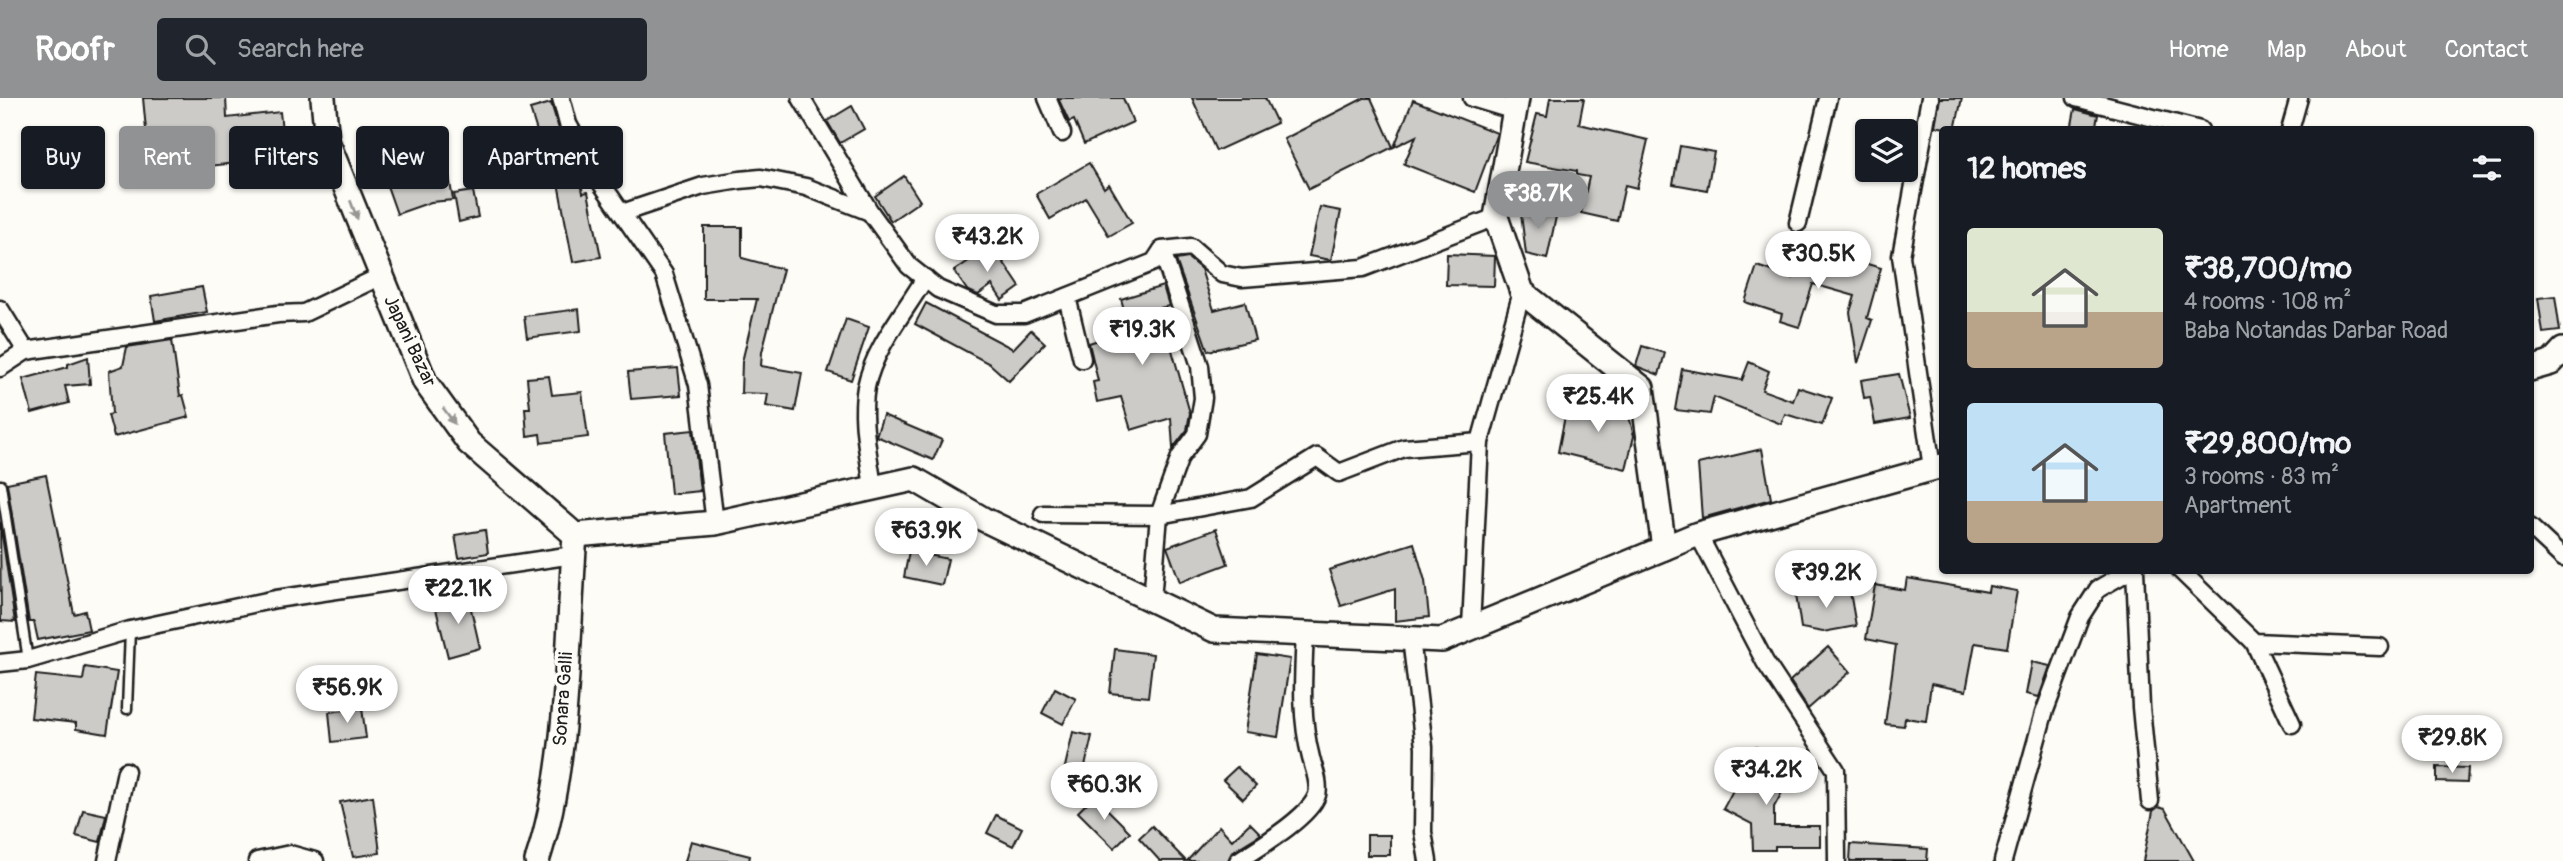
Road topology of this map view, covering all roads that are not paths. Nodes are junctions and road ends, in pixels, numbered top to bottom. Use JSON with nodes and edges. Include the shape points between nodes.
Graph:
{"nodes":[{"id":1,"x":323,"y":98,"type":"edge"},
{"id":2,"x":561,"y":98,"type":"edge"},
{"id":3,"x":801,"y":98,"type":"edge"},
{"id":4,"x":1047,"y":98,"type":"edge"},
{"id":5,"x":1472,"y":98,"type":"edge"},
{"id":6,"x":1828,"y":98,"type":"edge"},
{"id":7,"x":1930,"y":98,"type":"edge"},
{"id":8,"x":2076,"y":98,"type":"edge"},
{"id":9,"x":2299,"y":98,"type":"edge"},
{"id":10,"x":1516,"y":104,"type":"edge"},
{"id":11,"x":2184,"y":126,"type":"edge"},
{"id":12,"x":2291,"y":126,"type":"edge"},
{"id":13,"x":1062,"y":134,"type":"dead end"},
{"id":14,"x":870,"y":212,"type":"junction"},
{"id":15,"x":622,"y":214,"type":"junction"},
{"id":16,"x":1496,"y":217,"type":"junction"},
{"id":17,"x":1798,"y":223,"type":"dead end"},
{"id":18,"x":1162,"y":250,"type":"junction"},
{"id":19,"x":380,"y":276,"type":"junction"},
{"id":20,"x":925,"y":278,"type":"junction"},
{"id":21,"x":1522,"y":292,"type":"junction"},
{"id":22,"x":1067,"y":297,"type":"junction"},
{"id":23,"x":0,"y":309,"type":"edge"},
{"id":24,"x":2563,"y":350,"type":"edge"},
{"id":25,"x":26,"y":351,"type":"junction"},
{"id":26,"x":1082,"y":359,"type":"dead end"},
{"id":27,"x":0,"y":368,"type":"edge"},
{"id":28,"x":2534,"y":368,"type":"edge"},
{"id":29,"x":1480,"y":442,"type":"junction"},
{"id":30,"x":1937,"y":467,"type":"edge"},
{"id":31,"x":1,"y":485,"type":"edge"},
{"id":32,"x":873,"y":488,"type":"junction"},
{"id":33,"x":1043,"y":514,"type":"dead end"},
{"id":34,"x":1159,"y":514,"type":"junction"},
{"id":35,"x":715,"y":523,"type":"junction"},
{"id":36,"x":2534,"y":531,"type":"edge"},
{"id":37,"x":1698,"y":534,"type":"junction"},
{"id":38,"x":574,"y":545,"type":"junction"},
{"id":39,"x":1664,"y":548,"type":"junction"},
{"id":40,"x":2563,"y":558,"type":"edge"},
{"id":41,"x":2126,"y":574,"type":"edge"},
{"id":42,"x":2133,"y":574,"type":"edge"},
{"id":43,"x":2184,"y":574,"type":"edge"},
{"id":44,"x":1152,"y":600,"type":"junction"},
{"id":45,"x":1471,"y":627,"type":"junction"},
{"id":46,"x":130,"y":630,"type":"junction"},
{"id":47,"x":1305,"y":634,"type":"junction"},
{"id":48,"x":1411,"y":638,"type":"junction"},
{"id":49,"x":2254,"y":642,"type":"junction"},
{"id":50,"x":2380,"y":647,"type":"dead end"},
{"id":51,"x":28,"y":660,"type":"junction"},
{"id":52,"x":0,"y":663,"type":"edge"},
{"id":53,"x":127,"y":709,"type":"dead end"},
{"id":54,"x":2291,"y":724,"type":"dead end"},
{"id":55,"x":126,"y":771,"type":"dead end"},
{"id":56,"x":2150,"y":802,"type":"dead end"},
{"id":57,"x":107,"y":861,"type":"edge"},
{"id":58,"x":257,"y":861,"type":"edge"},
{"id":59,"x":314,"y":861,"type":"edge"},
{"id":60,"x":537,"y":861,"type":"edge"},
{"id":61,"x":1238,"y":861,"type":"edge"},
{"id":62,"x":1428,"y":861,"type":"edge"},
{"id":63,"x":1837,"y":861,"type":"edge"},
{"id":64,"x":2003,"y":861,"type":"edge"}],
"edges":[{"from":1,"to":19,"type":"street","name":"Japani Bazar","one_way":true,"via":[[327,141]]},
{"from":2,"to":15,"type":"street","via":[[568,124]]},
{"from":3,"to":14,"type":"street"},
{"from":4,"to":13,"type":"street"},
{"from":5,"to":10,"type":"street"},
{"from":6,"to":17,"type":"street"},
{"from":7,"to":30,"type":"street","via":[[1901,256]]},
{"from":8,"to":11,"type":"street"},
{"from":9,"to":12,"type":"street"},
{"from":10,"to":16,"type":"street"},
{"from":14,"to":15,"type":"street","via":[[806,187],[761,178],[703,186]]},
{"from":14,"to":20,"type":"street","via":[[909,266]]},
{"from":15,"to":35,"type":"street","via":[[664,274],[698,385]]},
{"from":16,"to":18,"type":"street","via":[[1363,268],[1242,278],[1222,274],[1191,247]]},
{"from":16,"to":21,"type":"street"},
{"from":18,"to":22,"type":"street","via":[[1154,262]]},
{"from":18,"to":34,"type":"street","via":[[1200,366],[1203,398],[1197,434],[1180,457]]},
{"from":19,"to":25,"type":"street","via":[[304,313]]},
{"from":19,"to":38,"type":"street","name":"Japani Bazar","one_way":true,"via":[[425,382],[469,443]]},
{"from":20,"to":22,"type":"street","via":[[967,303],[996,313],[1024,314]]},
{"from":20,"to":32,"type":"street","via":[[875,361],[866,386],[864,416]]},
{"from":21,"to":29,"type":"street"},
{"from":21,"to":39,"type":"street","via":[[1642,388]]},
{"from":22,"to":26,"type":"street"},
{"from":23,"to":25,"type":"street"},
{"from":24,"to":28,"type":"street","via":[[2551,363]]},
{"from":25,"to":27,"type":"street"},
{"from":29,"to":34,"type":"street","via":[[1404,448],[1339,473],[1317,457],[1251,498]]},
{"from":29,"to":45,"type":"street"},
{"from":30,"to":37,"type":"street"},
{"from":31,"to":51,"type":"lane"},
{"from":32,"to":35,"type":"street"},
{"from":32,"to":44,"type":"street","via":[[914,479],[983,519]]},
{"from":33,"to":34,"type":"street"},
{"from":34,"to":44,"type":"street"},
{"from":35,"to":38,"type":"street"},
{"from":36,"to":40,"type":"street"},
{"from":37,"to":39,"type":"street"},
{"from":37,"to":63,"type":"street","via":[[1765,662],[1836,770]]},
{"from":38,"to":46,"type":"street"},
{"from":38,"to":60,"type":"street","name":"Sonara Galli","via":[[563,736]]},
{"from":39,"to":45,"type":"street"},
{"from":41,"to":64,"type":"street","via":[[2098,589],[2080,617],[2044,713]]},
{"from":42,"to":56,"type":"street"},
{"from":43,"to":49,"type":"street"},
{"from":44,"to":47,"type":"street","via":[[1214,629]]},
{"from":45,"to":48,"type":"street","via":[[1442,640]]},
{"from":46,"to":51,"type":"street"},
{"from":46,"to":53,"type":"lane"},
{"from":47,"to":48,"type":"street"},
{"from":47,"to":61,"type":"street","via":[[1302,706],[1318,786],[1316,797],[1308,809]]},
{"from":48,"to":62,"type":"street","via":[[1424,747],[1423,832]]},
{"from":49,"to":50,"type":"street"},
{"from":49,"to":54,"type":"street"},
{"from":51,"to":52,"type":"street"},
{"from":55,"to":57,"type":"street"},
{"from":58,"to":59,"type":"street","via":[[290,854]]}]}
